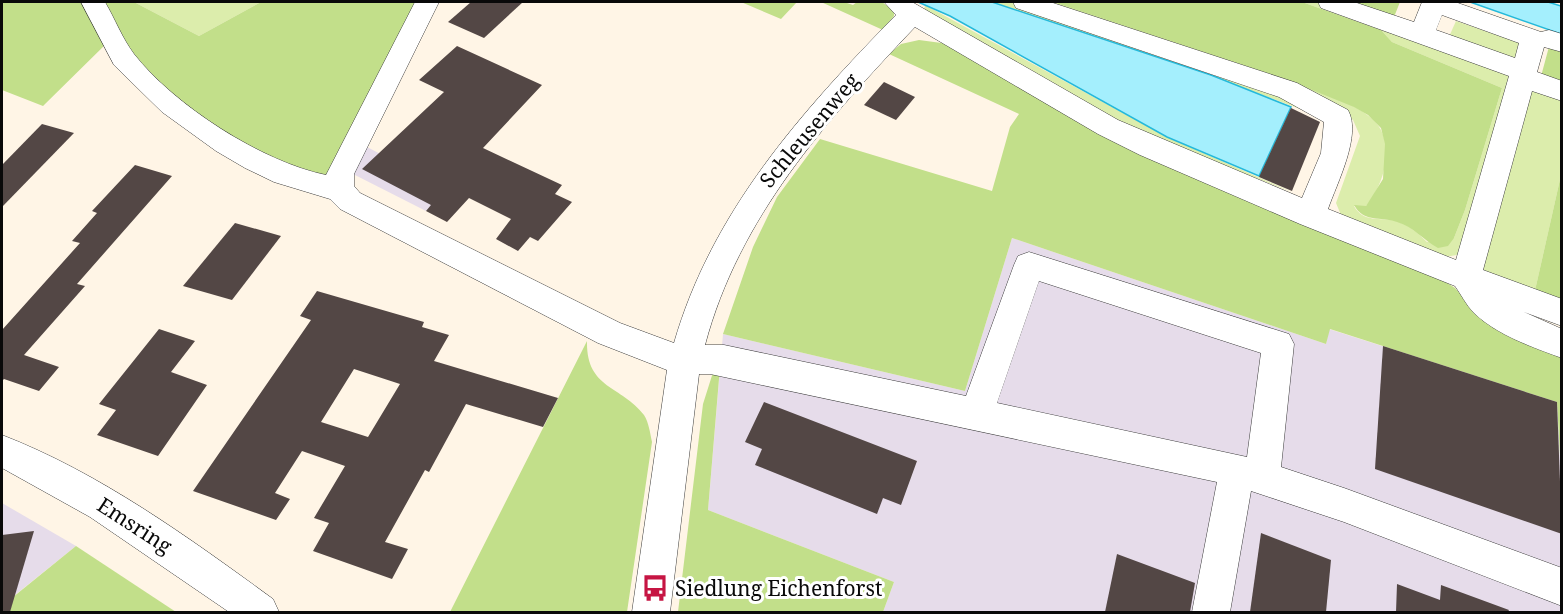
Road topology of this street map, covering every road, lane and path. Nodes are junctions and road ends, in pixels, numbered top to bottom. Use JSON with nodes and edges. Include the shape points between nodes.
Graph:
{"nodes":[{"id":1,"x":93,"y":2,"type":"edge"},
{"id":2,"x":427,"y":2,"type":"edge"},
{"id":3,"x":1025,"y":2,"type":"edge"},
{"id":4,"x":1330,"y":2,"type":"edge"},
{"id":5,"x":904,"y":8,"type":"edge"},
{"id":6,"x":1523,"y":74,"type":"junction"},
{"id":7,"x":1562,"y":91,"type":"edge"},
{"id":8,"x":339,"y":189,"type":"junction"},
{"id":9,"x":1310,"y":216,"type":"junction"},
{"id":10,"x":1466,"y":278,"type":"junction"},
{"id":11,"x":1562,"y":313,"type":"edge"},
{"id":12,"x":1562,"y":344,"type":"edge"},
{"id":13,"x":685,"y":359,"type":"junction"},
{"id":14,"x":977,"y":413,"type":"junction"},
{"id":15,"x":2,"y":451,"type":"edge"},
{"id":16,"x":1250,"y":474,"type":"junction"},
{"id":17,"x":1562,"y":586,"type":"edge"},
{"id":18,"x":260,"y":612,"type":"edge"},
{"id":19,"x":651,"y":612,"type":"edge"},
{"id":20,"x":1211,"y":612,"type":"edge"}],
"edges":[{"from":1,"to":8,"type":"street","via":[[129,65],[179,111],[249,158],[323,187]]},
{"from":2,"to":8,"type":"street","via":[[340,174]]},
{"from":3,"to":9,"type":"street","via":[[1288,90],[1338,117],[1335,153]]},
{"from":4,"to":6,"type":"street","via":[[1421,35],[1434,3],[1533,39]]},
{"from":5,"to":9,"type":"street","via":[[1108,127]]},
{"from":5,"to":13,"type":"street","name":"Schleusenweg","via":[[758,190],[706,293]]},
{"from":6,"to":7,"type":"street"},
{"from":6,"to":10,"type":"street"},
{"from":8,"to":13,"type":"street","via":[[350,201],[609,333]]},
{"from":9,"to":10,"type":"street"},
{"from":10,"to":11,"type":"street"},
{"from":10,"to":12,"type":"street","via":[[1481,301],[1497,312]]},
{"from":13,"to":14,"type":"street","via":[[724,360]]},
{"from":13,"to":19,"type":"street","name":"Schleusenweg"},
{"from":14,"to":16,"type":"street"},
{"from":14,"to":16,"type":"street","via":[[1029,265],[1278,344]]},
{"from":15,"to":18,"type":"street","name":"Emsring","via":[[84,492]]},
{"from":16,"to":17,"type":"street"},
{"from":16,"to":20,"type":"street"}]}
